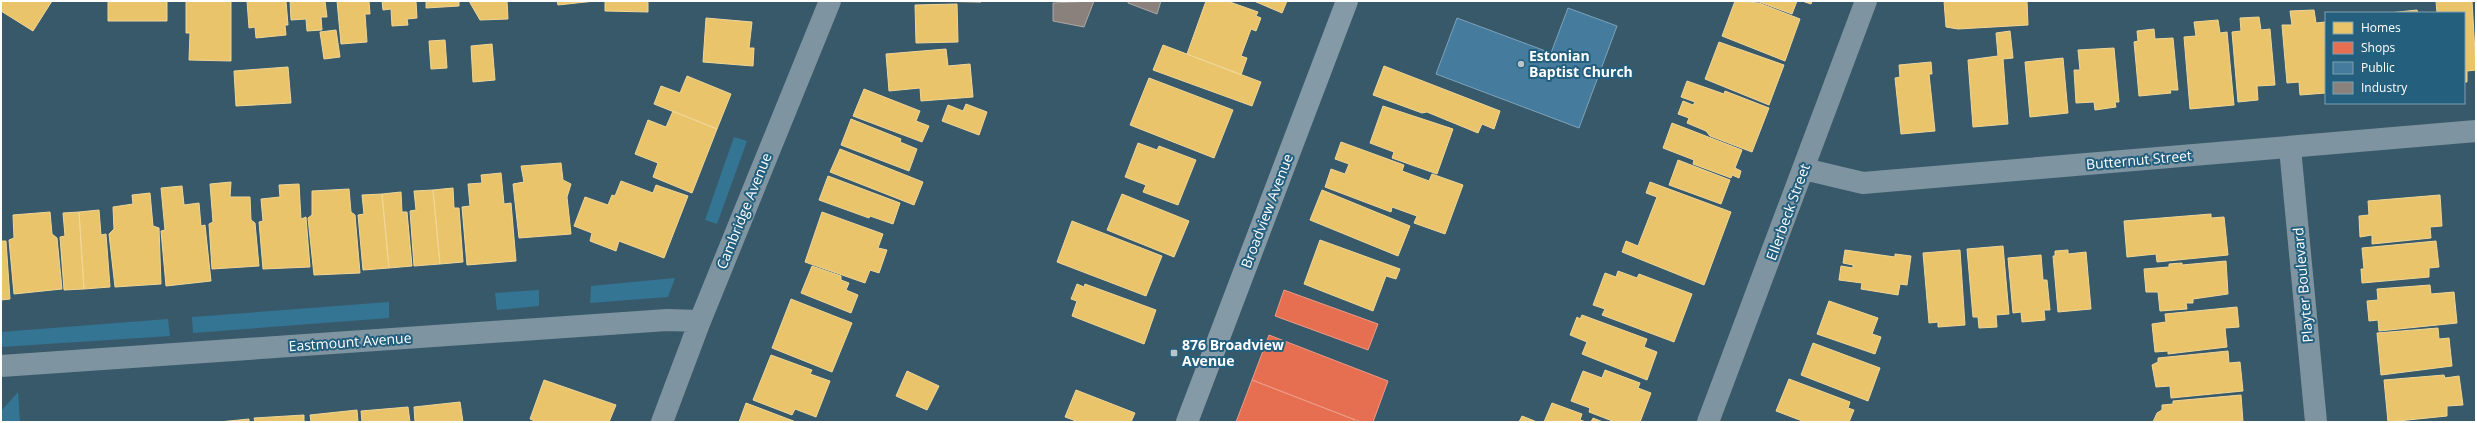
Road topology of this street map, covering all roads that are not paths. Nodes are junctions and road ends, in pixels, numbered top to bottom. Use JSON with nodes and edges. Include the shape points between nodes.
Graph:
{"nodes":[{"id":1,"x":830,"y":1,"type":"edge"},
{"id":2,"x":1347,"y":1,"type":"edge"},
{"id":3,"x":1866,"y":1,"type":"edge"},
{"id":4,"x":2476,"y":131,"type":"edge"},
{"id":5,"x":2290,"y":148,"type":"junction"},
{"id":6,"x":1804,"y":169,"type":"junction"},
{"id":7,"x":700,"y":321,"type":"junction"},
{"id":8,"x":1,"y":366,"type":"edge"},
{"id":9,"x":662,"y":422,"type":"edge"},
{"id":10,"x":1187,"y":422,"type":"edge"},
{"id":11,"x":1708,"y":422,"type":"edge"},
{"id":12,"x":2316,"y":422,"type":"edge"}],
"edges":[{"from":1,"to":7,"type":"street","name":"Cambridge Avenue"},
{"from":2,"to":10,"type":"main road","name":"Broadview Avenue"},
{"from":3,"to":6,"type":"street","name":"Ellerbeck Street"},
{"from":4,"to":5,"type":"street","name":"Butternut Street"},
{"from":5,"to":6,"type":"street","name":"Butternut Street","via":[[1863,183]]},
{"from":5,"to":12,"type":"street","name":"Playter Boulevard"},
{"from":6,"to":11,"type":"street","name":"Ellerbeck Street"},
{"from":7,"to":8,"type":"street","name":"Eastmount Avenue","via":[[667,320]]},
{"from":7,"to":9,"type":"street","name":"Cambridge Avenue"}]}
